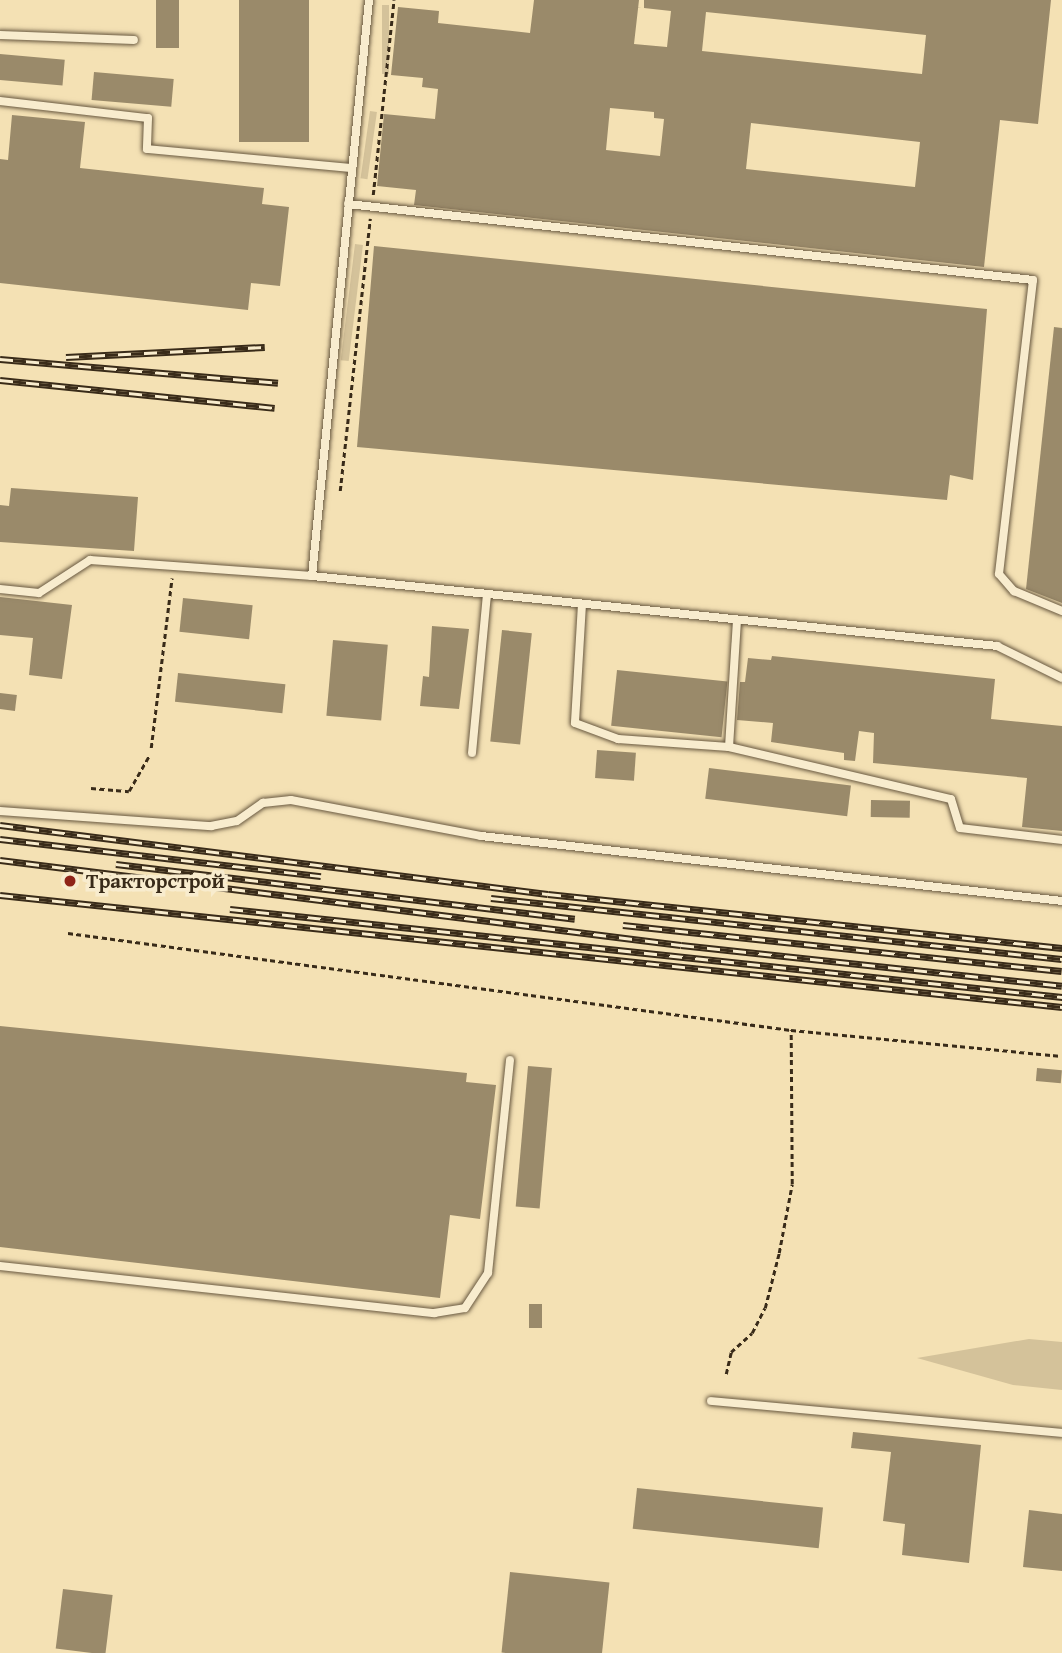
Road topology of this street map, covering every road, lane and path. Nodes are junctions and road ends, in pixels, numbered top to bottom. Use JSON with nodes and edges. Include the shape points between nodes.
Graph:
{"nodes":[{"id":1,"x":369,"y":0,"type":"edge"},
{"id":2,"x":394,"y":0,"type":"edge"},
{"id":3,"x":0,"y":35,"type":"edge"},
{"id":4,"x":134,"y":40,"type":"dead end"},
{"id":5,"x":0,"y":101,"type":"edge"},
{"id":6,"x":352,"y":168,"type":"junction"},
{"id":7,"x":348,"y":204,"type":"junction"},
{"id":8,"x":371,"y":207,"type":"junction"},
{"id":9,"x":340,"y":491,"type":"dead end"},
{"id":10,"x":174,"y":566,"type":"junction"},
{"id":11,"x":312,"y":576,"type":"junction"},
{"id":12,"x":0,"y":589,"type":"edge"},
{"id":13,"x":488,"y":595,"type":"junction"},
{"id":14,"x":582,"y":604,"type":"junction"},
{"id":15,"x":1062,"y":611,"type":"edge"},
{"id":16,"x":737,"y":621,"type":"junction"},
{"id":17,"x":1062,"y":678,"type":"edge"},
{"id":18,"x":729,"y":747,"type":"junction"},
{"id":19,"x":151,"y":748,"type":"dead end"},
{"id":20,"x":472,"y":753,"type":"dead end"},
{"id":21,"x":149,"y":756,"type":"dead end"},
{"id":22,"x":91,"y":789,"type":"dead end"},
{"id":23,"x":0,"y":811,"type":"edge"},
{"id":24,"x":1062,"y":839,"type":"edge"},
{"id":25,"x":1062,"y":901,"type":"edge"},
{"id":26,"x":68,"y":933,"type":"dead end"},
{"id":27,"x":791,"y":1030,"type":"junction"},
{"id":28,"x":1062,"y":1056,"type":"edge"},
{"id":29,"x":510,"y":1060,"type":"dead end"},
{"id":30,"x":0,"y":1266,"type":"edge"},
{"id":31,"x":726,"y":1374,"type":"dead end"},
{"id":32,"x":710,"y":1401,"type":"dead end"},
{"id":33,"x":1062,"y":1433,"type":"edge"}],
"edges":[{"from":1,"to":6,"type":"lane"},
{"from":2,"to":8,"type":"path"},
{"from":3,"to":4,"type":"lane"},
{"from":5,"to":6,"type":"lane","via":[[148,117],[147,149]]},
{"from":6,"to":7,"type":"lane"},
{"from":7,"to":8,"type":"lane"},
{"from":7,"to":11,"type":"lane"},
{"from":8,"to":9,"type":"path"},
{"from":8,"to":15,"type":"lane","via":[[1033,280],[999,574],[1014,591]]},
{"from":10,"to":11,"type":"lane"},
{"from":10,"to":12,"type":"lane","via":[[90,560],[39,593]]},
{"from":10,"to":19,"type":"path"},
{"from":11,"to":13,"type":"lane"},
{"from":13,"to":14,"type":"lane"},
{"from":13,"to":20,"type":"lane"},
{"from":14,"to":16,"type":"lane"},
{"from":14,"to":18,"type":"lane","via":[[575,723],[618,739]]},
{"from":16,"to":17,"type":"lane","via":[[997,646]]},
{"from":16,"to":18,"type":"lane"},
{"from":18,"to":24,"type":"lane","via":[[951,799],[960,828]]},
{"from":21,"to":22,"type":"path","via":[[129,791]]},
{"from":23,"to":25,"type":"lane","via":[[211,826],[237,821],[263,803],[291,800],[481,836]]},
{"from":26,"to":27,"type":"path"},
{"from":27,"to":28,"type":"path"},
{"from":27,"to":31,"type":"path","via":[[792,1184],[779,1253],[765,1308],[752,1333],[731,1352]]},
{"from":29,"to":30,"type":"lane","via":[[488,1273],[466,1308],[434,1313]]},
{"from":32,"to":33,"type":"lane"}]}
